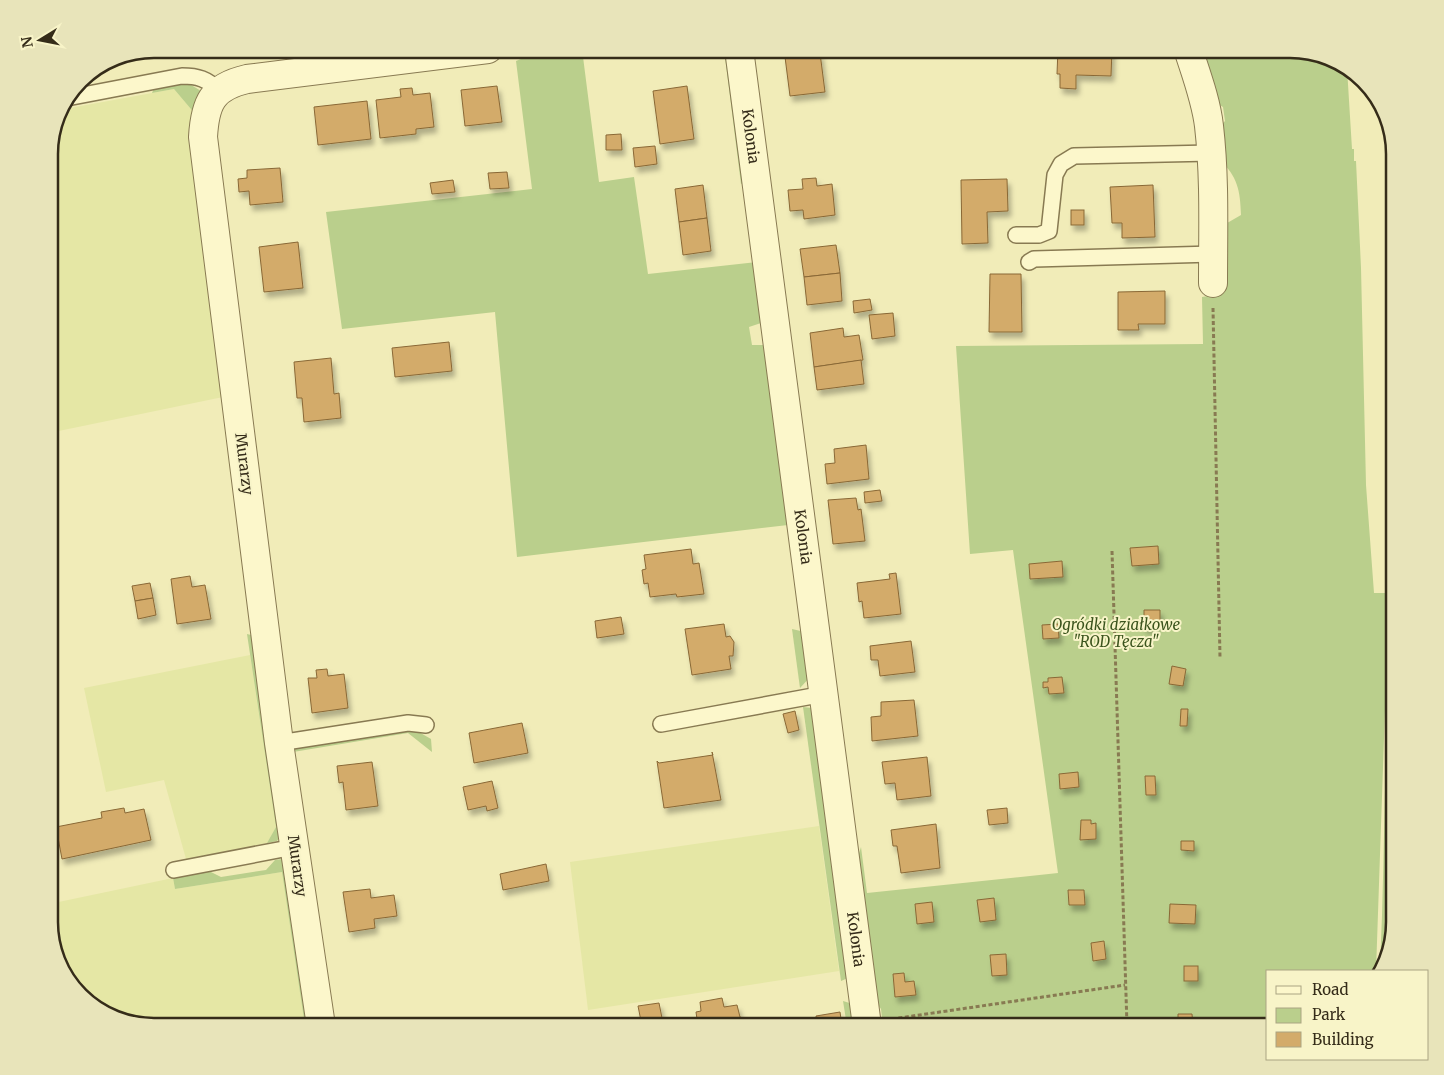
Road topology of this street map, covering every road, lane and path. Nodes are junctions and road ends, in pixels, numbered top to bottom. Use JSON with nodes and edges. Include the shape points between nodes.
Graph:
{"nodes":[{"id":1,"x":740,"y":57,"type":"edge"},
{"id":2,"x":1191,"y":57,"type":"edge"},
{"id":3,"x":378,"y":58,"type":"edge"},
{"id":4,"x":218,"y":90,"type":"junction"},
{"id":5,"x":76,"y":96,"type":"edge"},
{"id":6,"x":1211,"y":153,"type":"junction"},
{"id":7,"x":1016,"y":235,"type":"dead end"},
{"id":8,"x":1213,"y":254,"type":"junction"},
{"id":9,"x":1029,"y":262,"type":"dead end"},
{"id":10,"x":1213,"y":283,"type":"joint"},
{"id":11,"x":1112,"y":551,"type":"dead end"},
{"id":12,"x":1220,"y":658,"type":"dead end"},
{"id":13,"x":824,"y":694,"type":"junction"},
{"id":14,"x":661,"y":724,"type":"dead end"},
{"id":15,"x":426,"y":725,"type":"dead end"},
{"id":16,"x":279,"y":744,"type":"junction"},
{"id":17,"x":294,"y":847,"type":"junction"},
{"id":18,"x":174,"y":870,"type":"dead end"},
{"id":19,"x":1125,"y":985,"type":"junction"},
{"id":20,"x":320,"y":1018,"type":"edge"},
{"id":21,"x":866,"y":1018,"type":"edge"},
{"id":22,"x":912,"y":1018,"type":"edge"},
{"id":23,"x":1126,"y":1018,"type":"edge"}],
"edges":[{"from":1,"to":13,"type":"street","name":"Kolonia"},
{"from":2,"to":6,"type":"street","via":[[1205,103]]},
{"from":3,"to":4,"type":"street","via":[[247,79],[229,83]]},
{"from":4,"to":5,"type":"lane","via":[[209,81],[196,76],[182,76]]},
{"from":4,"to":16,"type":"street","name":"Murarzy","via":[[204,118],[203,137]]},
{"from":6,"to":7,"type":"lane","via":[[1074,156],[1061,164],[1055,175],[1049,231],[1040,235]]},
{"from":6,"to":8,"type":"street"},
{"from":8,"to":9,"type":"lane","via":[[1034,259]]},
{"from":8,"to":10,"type":"street"},
{"from":10,"to":12,"type":"path"},
{"from":11,"to":19,"type":"path"},
{"from":13,"to":14,"type":"lane"},
{"from":13,"to":21,"type":"street","name":"Kolonia"},
{"from":15,"to":16,"type":"lane","via":[[408,723]]},
{"from":16,"to":17,"type":"street","name":"Murarzy"},
{"from":17,"to":18,"type":"lane"},
{"from":17,"to":20,"type":"street","name":"Murarzy"},
{"from":19,"to":22,"type":"path"},
{"from":19,"to":23,"type":"path"}]}
